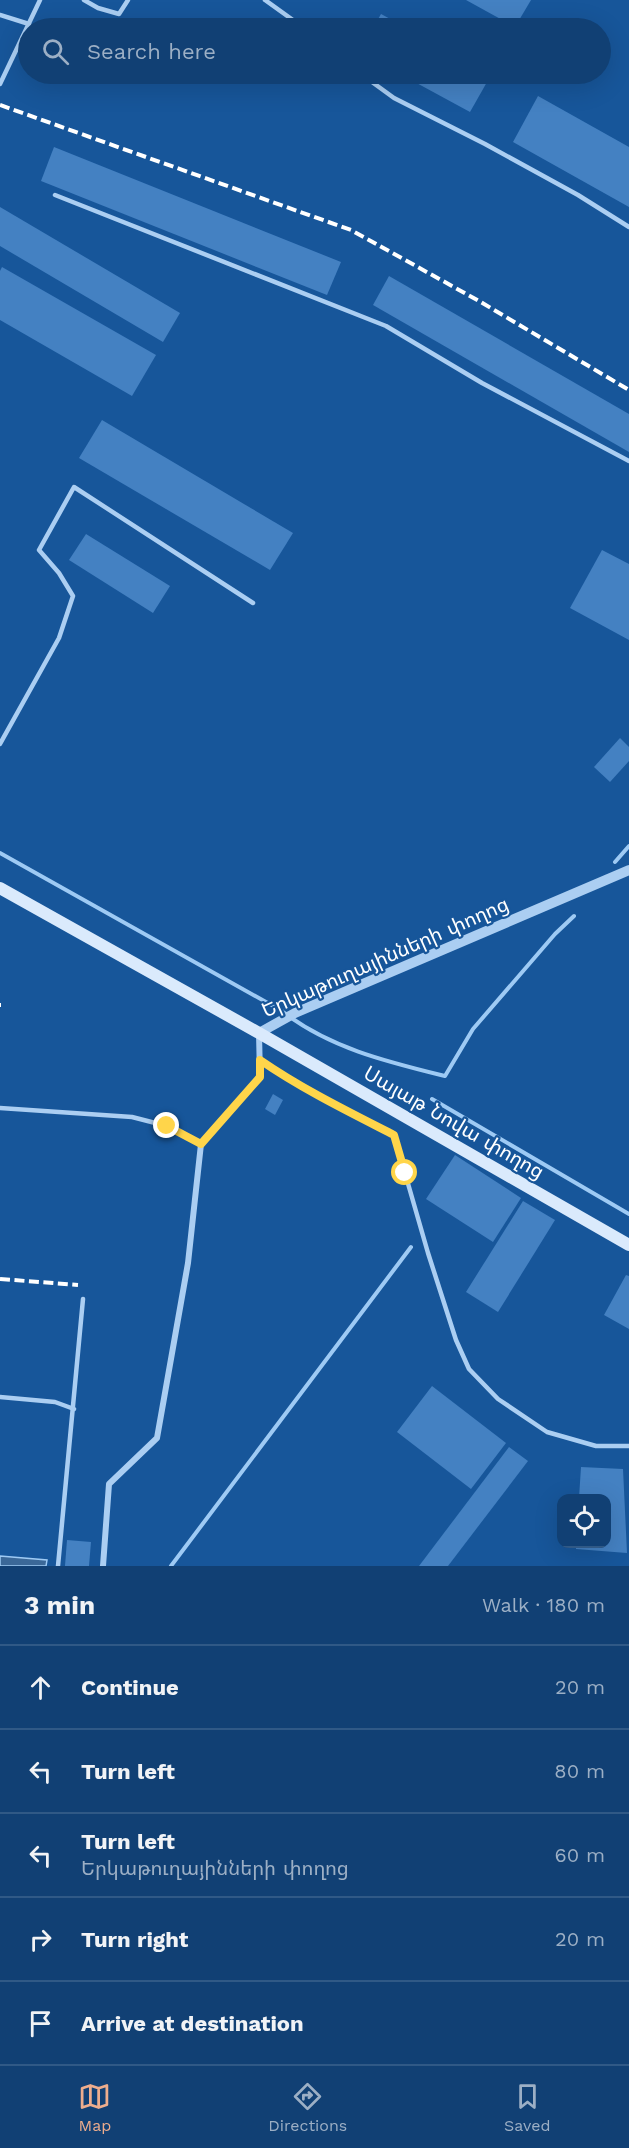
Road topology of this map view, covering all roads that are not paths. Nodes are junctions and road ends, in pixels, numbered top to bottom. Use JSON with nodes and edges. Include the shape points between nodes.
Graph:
{"nodes":[{"id":1,"x":40,"y":0,"type":"edge"},
{"id":2,"x":84,"y":0,"type":"edge"},
{"id":3,"x":128,"y":0,"type":"edge"},
{"id":4,"x":265,"y":0,"type":"edge"},
{"id":5,"x":0,"y":15,"type":"edge"},
{"id":6,"x":32,"y":18,"type":"edge"},
{"id":7,"x":290,"y":18,"type":"edge"},
{"id":8,"x":18,"y":21,"type":"edge"},
{"id":9,"x":18,"y":47,"type":"edge"},
{"id":10,"x":0,"y":84,"type":"edge"},
{"id":11,"x":375,"y":84,"type":"edge"},
{"id":12,"x":55,"y":195,"type":"dead end"},
{"id":13,"x":629,"y":227,"type":"edge"},
{"id":14,"x":629,"y":461,"type":"edge"},
{"id":15,"x":253,"y":603,"type":"dead end"},
{"id":16,"x":0,"y":744,"type":"edge"},
{"id":17,"x":629,"y":870,"type":"edge"},
{"id":18,"x":0,"y":888,"type":"edge"},
{"id":19,"x":259,"y":1033,"type":"junction"},
{"id":20,"x":260,"y":1060,"type":"junction"},
{"id":21,"x":0,"y":1108,"type":"edge"},
{"id":22,"x":201,"y":1144,"type":"junction"},
{"id":23,"x":629,"y":1245,"type":"edge"},
{"id":24,"x":83,"y":1299,"type":"dead end"},
{"id":25,"x":0,"y":1397,"type":"edge"},
{"id":26,"x":74,"y":1409,"type":"junction"},
{"id":27,"x":629,"y":1446,"type":"edge"},
{"id":28,"x":58,"y":1566,"type":"edge"},
{"id":29,"x":103,"y":1566,"type":"edge"}],
"edges":[{"from":1,"to":6,"type":"lane"},
{"from":2,"to":3,"type":"lane","via":[[119,14]]},
{"from":4,"to":7,"type":"lane"},
{"from":5,"to":8,"type":"lane"},
{"from":9,"to":10,"type":"lane"},
{"from":11,"to":13,"type":"lane"},
{"from":12,"to":14,"type":"lane","via":[[386,326],[482,383]]},
{"from":15,"to":16,"type":"lane","via":[[74,487],[39,550],[73,596],[59,638]]},
{"from":17,"to":19,"type":"street","name":"Երկաթուղայինների փողոց","via":[[295,1013]]},
{"from":18,"to":19,"type":"main road","name":"Սայաթ Նովա փողոց"},
{"from":19,"to":20,"type":"street","name":"Երկաթուղայինների փողոց"},
{"from":19,"to":23,"type":"main road","name":"Սայաթ Նովա փողոց"},
{"from":20,"to":22,"type":"street","name":"Երկաթուղայինների փողոց","via":[[260,1077]]},
{"from":20,"to":27,"type":"lane","via":[[394,1135],[428,1253],[469,1369],[498,1399],[547,1432],[596,1446]]},
{"from":21,"to":22,"type":"lane","via":[[132,1117],[167,1126]]},
{"from":22,"to":29,"type":"street","via":[[188,1263],[157,1438],[109,1484]]},
{"from":24,"to":26,"type":"lane"},
{"from":25,"to":26,"type":"lane","via":[[55,1402]]},
{"from":26,"to":28,"type":"lane"}]}
